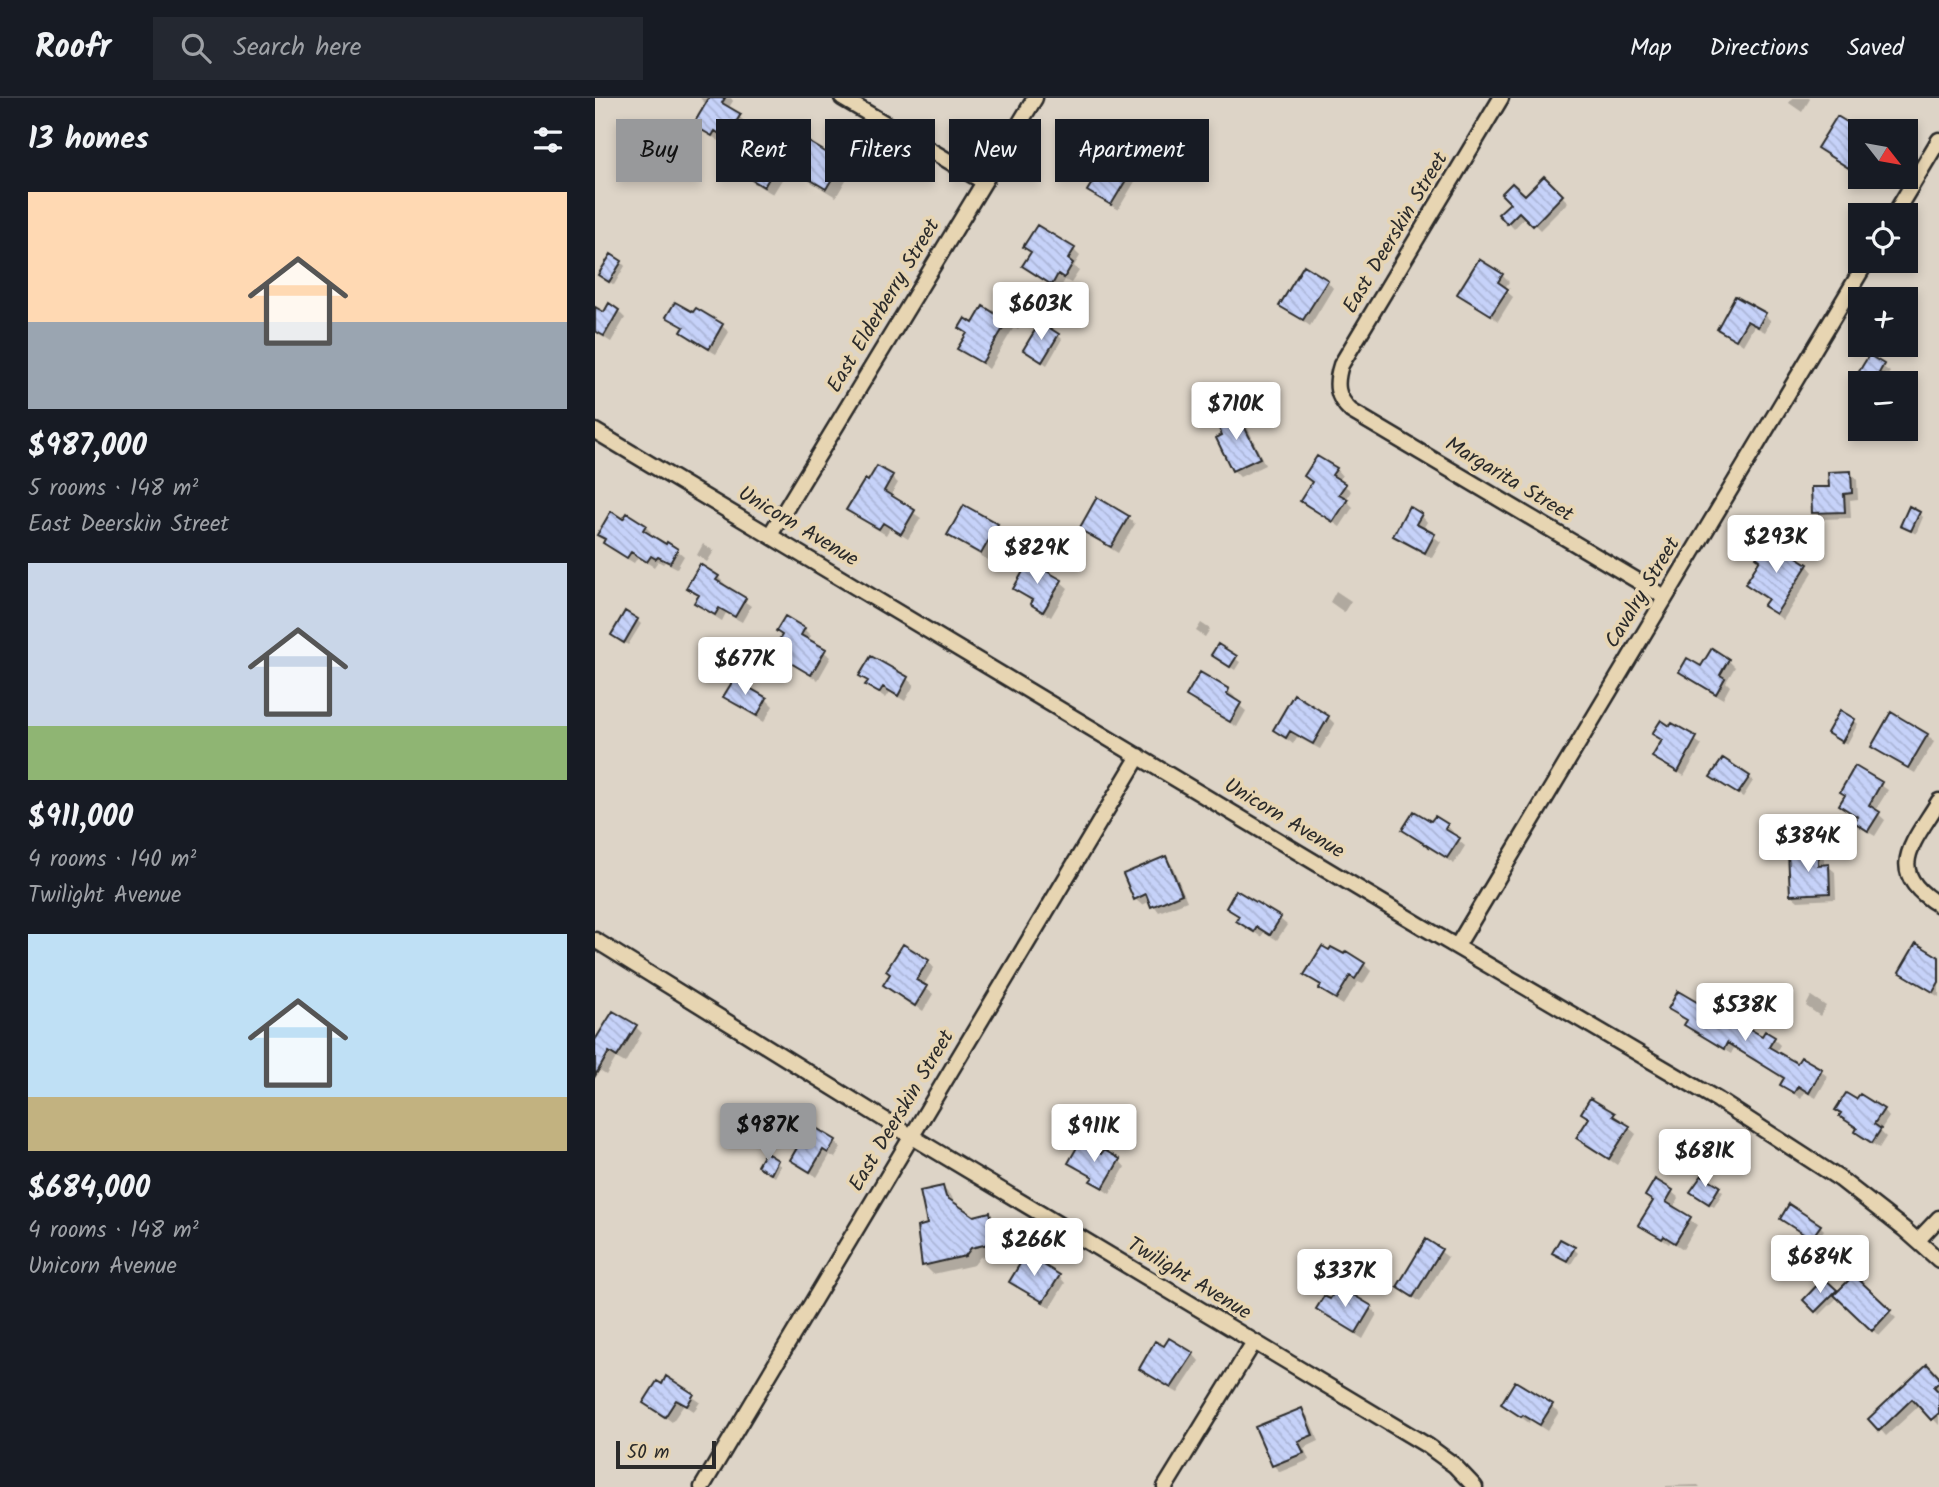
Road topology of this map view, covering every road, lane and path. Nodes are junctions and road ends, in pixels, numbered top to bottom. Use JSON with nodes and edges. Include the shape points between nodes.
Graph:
{"nodes":[{"id":1,"x":842,"y":98,"type":"edge"},
{"id":2,"x":1035,"y":98,"type":"edge"},
{"id":3,"x":1501,"y":98,"type":"edge"},
{"id":4,"x":1022,"y":119,"type":"edge"},
{"id":5,"x":1939,"y":140,"type":"edge"},
{"id":6,"x":949,"y":161,"type":"edge"},
{"id":7,"x":984,"y":182,"type":"edge"},
{"id":8,"x":1901,"y":203,"type":"edge"},
{"id":9,"x":1860,"y":273,"type":"edge"},
{"id":10,"x":1337,"y":392,"type":"joint"},
{"id":11,"x":595,"y":431,"type":"edge"},
{"id":12,"x":770,"y":535,"type":"junction"},
{"id":13,"x":1665,"y":597,"type":"junction"},
{"id":14,"x":1139,"y":756,"type":"junction"},
{"id":15,"x":1939,"y":801,"type":"edge"},
{"id":16,"x":1939,"y":905,"type":"edge"},
{"id":17,"x":595,"y":940,"type":"edge"},
{"id":18,"x":1457,"y":946,"type":"junction"},
{"id":19,"x":911,"y":1136,"type":"junction"},
{"id":20,"x":1939,"y":1218,"type":"edge"},
{"id":21,"x":1918,"y":1240,"type":"junction"},
{"id":22,"x":1939,"y":1260,"type":"edge"},
{"id":23,"x":1254,"y":1342,"type":"junction"},
{"id":24,"x":702,"y":1487,"type":"edge"},
{"id":25,"x":1165,"y":1487,"type":"edge"},
{"id":26,"x":1475,"y":1487,"type":"edge"}],
"edges":[{"from":1,"to":6,"type":"street"},
{"from":2,"to":4,"type":"street","name":"East Elderberry Street"},
{"from":3,"to":10,"type":"street","name":"East Deerskin Street","via":[[1341,365]]},
{"from":5,"to":8,"type":"street"},
{"from":7,"to":12,"type":"street","name":"East Elderberry Street"},
{"from":9,"to":13,"type":"street","name":"Cavalry Street"},
{"from":10,"to":13,"type":"street","name":"Margarita Street","via":[[1351,411]]},
{"from":11,"to":12,"type":"street","name":"Unicorn Avenue"},
{"from":12,"to":14,"type":"street","name":"Unicorn Avenue"},
{"from":13,"to":18,"type":"street","name":"Cavalry Street"},
{"from":14,"to":18,"type":"street","name":"Unicorn Avenue"},
{"from":14,"to":19,"type":"street","name":"East Deerskin Street"},
{"from":15,"to":16,"type":"street","via":[[1907,863],[1915,888]]},
{"from":17,"to":19,"type":"street","name":"Twilight Avenue"},
{"from":18,"to":21,"type":"street","name":"Unicorn Avenue","via":[[1729,1107],[1840,1179]]},
{"from":19,"to":23,"type":"street","name":"Twilight Avenue"},
{"from":19,"to":24,"type":"street","name":"East Deerskin Street"},
{"from":20,"to":21,"type":"street"},
{"from":21,"to":22,"type":"street","name":"Unicorn Avenue"},
{"from":23,"to":25,"type":"street"},
{"from":23,"to":26,"type":"street","name":"Twilight Avenue","via":[[1428,1446]]}]}
